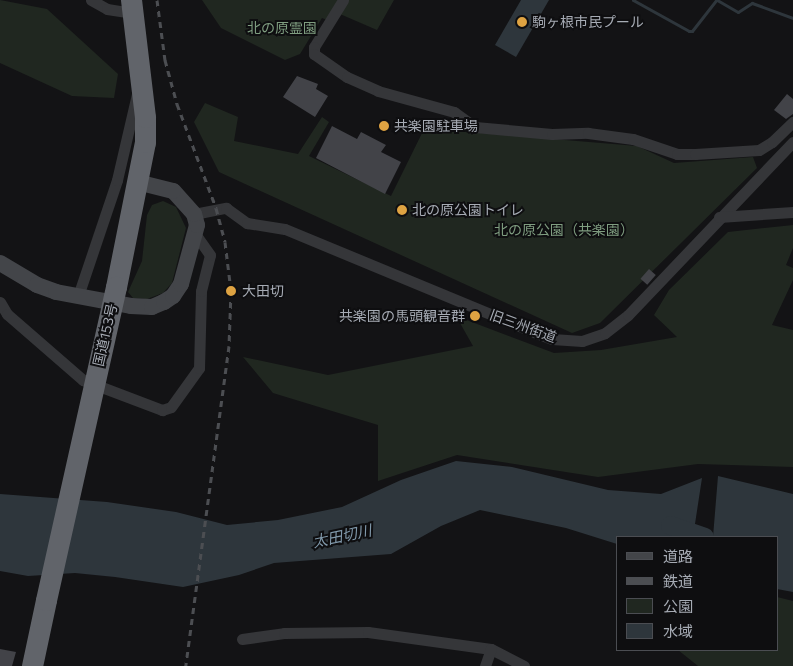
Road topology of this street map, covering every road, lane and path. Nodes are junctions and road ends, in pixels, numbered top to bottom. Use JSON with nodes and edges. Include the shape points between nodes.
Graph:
{"nodes":[{"id":1,"x":91,"y":0,"type":"edge"},
{"id":2,"x":343,"y":0,"type":"edge"},
{"id":3,"x":131,"y":7,"type":"edge"},
{"id":4,"x":142,"y":84,"type":"junction"},
{"id":5,"x":793,"y":122,"type":"edge"},
{"id":6,"x":793,"y":142,"type":"edge"},
{"id":7,"x":137,"y":182,"type":"junction"},
{"id":8,"x":793,"y":212,"type":"edge"},
{"id":9,"x":194,"y":214,"type":"junction"},
{"id":10,"x":719,"y":217,"type":"junction"},
{"id":11,"x":196,"y":235,"type":"junction"},
{"id":12,"x":0,"y":263,"type":"edge"},
{"id":13,"x":78,"y":296,"type":"junction"},
{"id":14,"x":0,"y":302,"type":"edge"},
{"id":15,"x":242,"y":639,"type":"dead end"},
{"id":16,"x":491,"y":649,"type":"junction"},
{"id":17,"x":32,"y":666,"type":"edge"},
{"id":18,"x":485,"y":666,"type":"edge"},
{"id":19,"x":524,"y":666,"type":"edge"}],
"edges":[{"from":1,"to":3,"type":"street","via":[[107,9]]},
{"from":2,"to":5,"type":"street","via":[[314,47],[314,54],[347,77],[378,91],[454,112],[475,127],[552,134],[588,133],[633,139],[677,154],[695,154],[760,150]]},
{"from":3,"to":4,"type":"highway","name":"国道153号"},
{"from":4,"to":7,"type":"highway","name":"国道153号","via":[[145,142]]},
{"from":4,"to":13,"type":"street","via":[[117,180]]},
{"from":6,"to":10,"type":"street","name":"旧三州街道"},
{"from":7,"to":9,"type":"street","via":[[173,191]]},
{"from":7,"to":17,"type":"highway","name":"国道153号","bridge":true},
{"from":8,"to":10,"type":"street"},
{"from":9,"to":10,"type":"street","name":"旧三州街道","via":[[226,208],[248,223],[285,229],[526,329],[568,341],[582,341],[605,333],[628,315],[677,267]]},
{"from":9,"to":11,"type":"street"},
{"from":11,"to":13,"type":"street","via":[[181,284],[164,302],[152,307],[131,306]]},
{"from":11,"to":14,"type":"street","via":[[210,255],[201,291],[199,368],[171,407],[162,410],[83,380],[7,314]]},
{"from":12,"to":13,"type":"street","via":[[37,285]]},
{"from":15,"to":16,"type":"street","via":[[284,633],[368,632]]},
{"from":16,"to":18,"type":"street"},
{"from":16,"to":19,"type":"street"}]}
